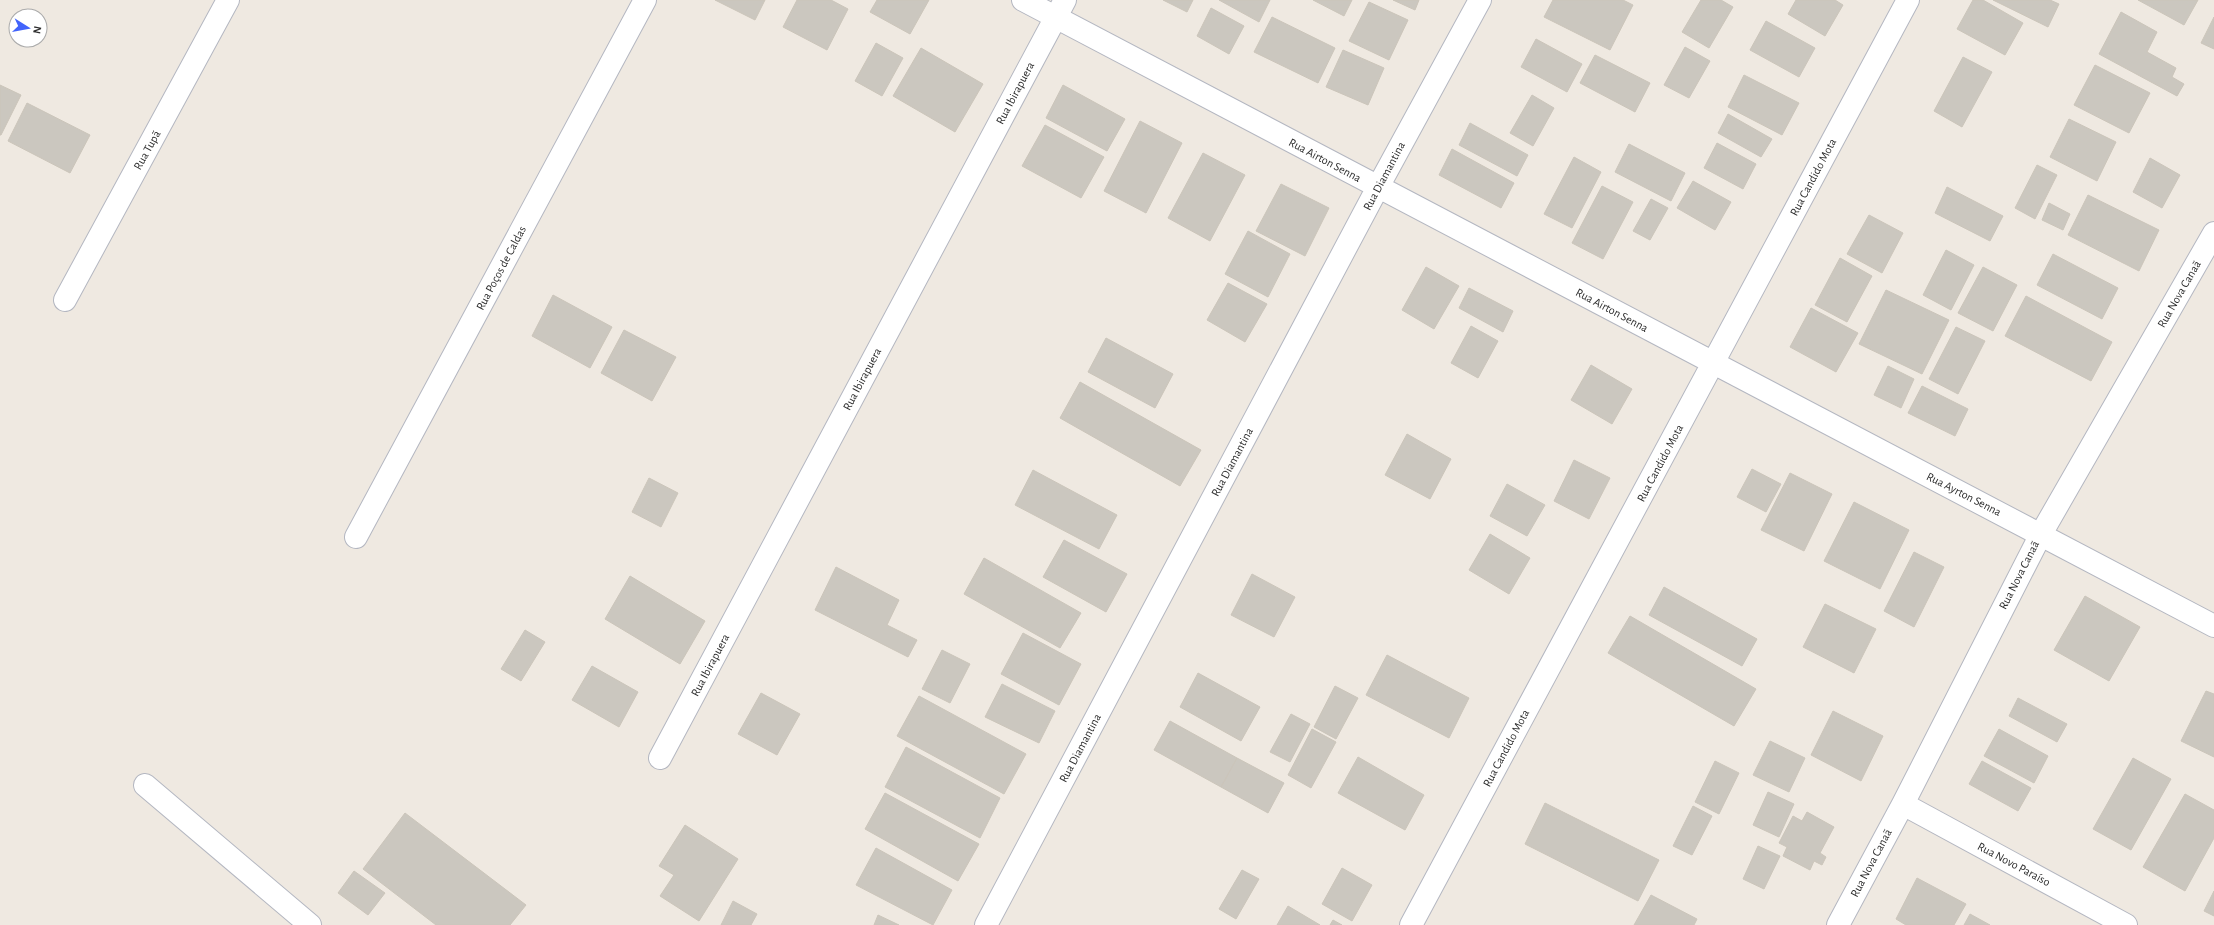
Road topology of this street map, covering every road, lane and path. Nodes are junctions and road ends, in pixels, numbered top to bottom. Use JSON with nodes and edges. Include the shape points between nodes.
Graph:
{"nodes":[{"id":1,"x":228,"y":0,"type":"edge"},
{"id":2,"x":645,"y":0,"type":"edge"},
{"id":3,"x":1023,"y":0,"type":"edge"},
{"id":4,"x":1480,"y":0,"type":"edge"},
{"id":5,"x":1908,"y":0,"type":"edge"},
{"id":6,"x":1061,"y":8,"type":"edge"},
{"id":7,"x":1378,"y":187,"type":"junction"},
{"id":8,"x":2214,"y":233,"type":"edge"},
{"id":9,"x":65,"y":300,"type":"dead end"},
{"id":10,"x":1713,"y":363,"type":"junction"},
{"id":11,"x":2041,"y":534,"type":"junction"},
{"id":12,"x":356,"y":537,"type":"dead end"},
{"id":13,"x":2214,"y":626,"type":"edge"},
{"id":14,"x":660,"y":758,"type":"dead end"},
{"id":15,"x":145,"y":785,"type":"dead end"},
{"id":16,"x":1903,"y":804,"type":"junction"},
{"id":17,"x":310,"y":925,"type":"edge"},
{"id":18,"x":986,"y":925,"type":"edge"},
{"id":19,"x":1411,"y":925,"type":"edge"},
{"id":20,"x":1838,"y":925,"type":"edge"},
{"id":21,"x":2126,"y":925,"type":"edge"}],
"edges":[{"from":1,"to":9,"type":"street","name":"Rua Tupã"},
{"from":2,"to":12,"type":"street","name":"Rua Poços de Caldas"},
{"from":3,"to":6,"type":"street","name":"Rua Airton Senna"},
{"from":4,"to":7,"type":"street","name":"Rua Diamantina"},
{"from":5,"to":10,"type":"street","name":"Rua Candido Mota"},
{"from":6,"to":7,"type":"street","name":"Rua Airton Senna"},
{"from":6,"to":14,"type":"street","name":"Rua Ibirapuera"},
{"from":7,"to":10,"type":"street","name":"Rua Airton Senna"},
{"from":7,"to":18,"type":"street","name":"Rua Diamantina"},
{"from":8,"to":11,"type":"street","name":"Rua Nova Canaã"},
{"from":10,"to":11,"type":"street","name":"Rua Ayrton Senna"},
{"from":10,"to":19,"type":"street","name":"Rua Candido Mota"},
{"from":11,"to":13,"type":"street","name":"Rua Ayrton Senna"},
{"from":11,"to":16,"type":"street","name":"Rua Nova Canaã"},
{"from":15,"to":17,"type":"street"},
{"from":16,"to":20,"type":"street","name":"Rua Nova Canaã"},
{"from":16,"to":21,"type":"street","name":"Rua Novo Paraíso"}]}
